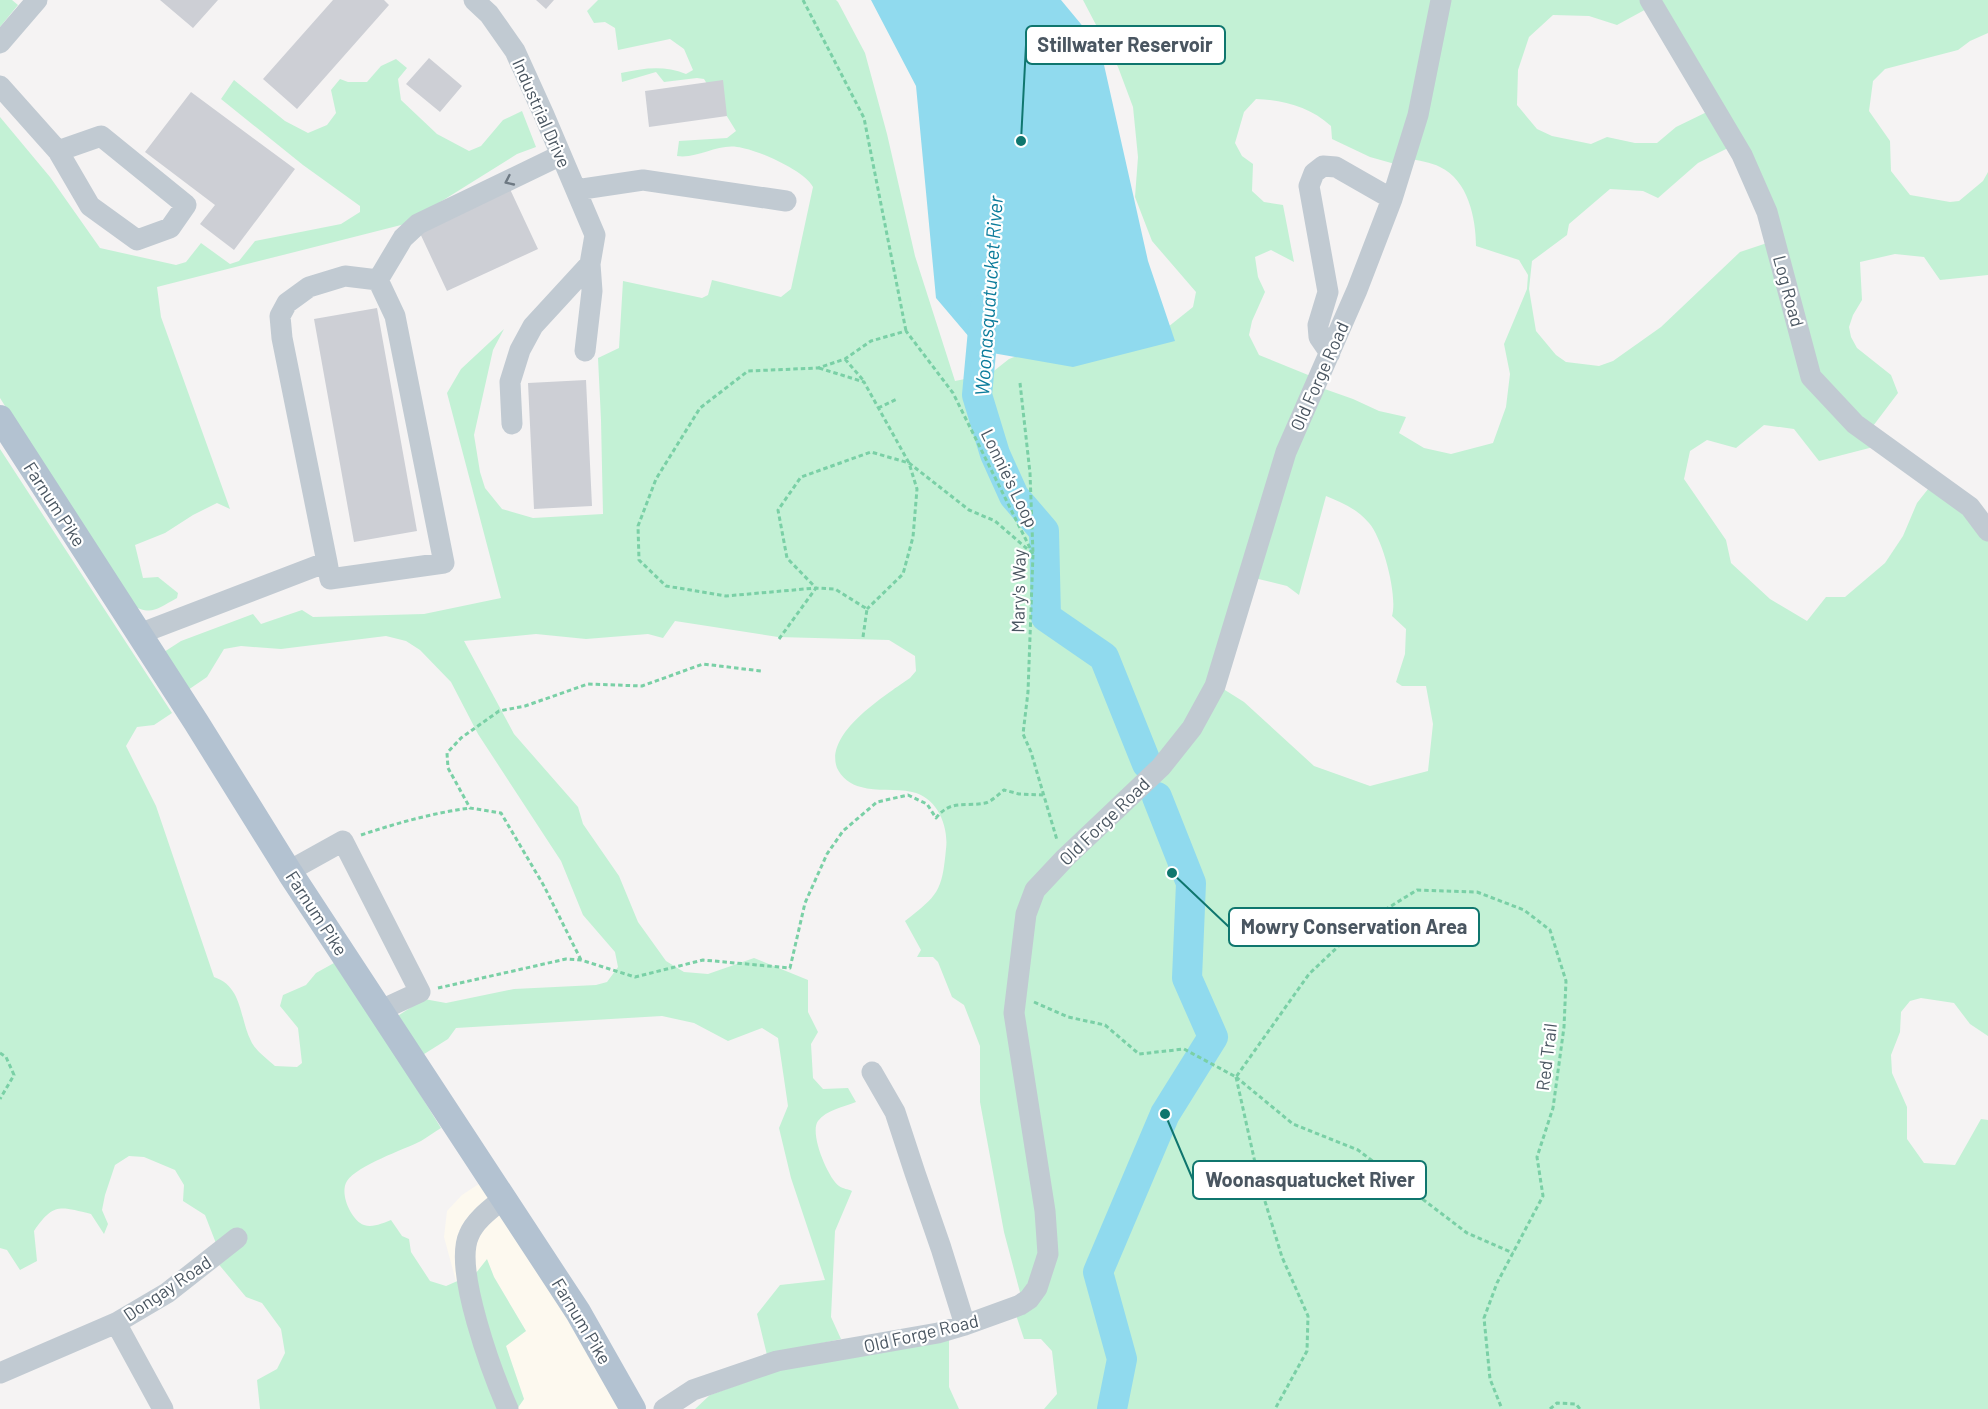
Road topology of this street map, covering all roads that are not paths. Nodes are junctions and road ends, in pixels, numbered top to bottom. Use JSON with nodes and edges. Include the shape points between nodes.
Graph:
{"nodes":[{"id":1,"x":474,"y":0,"type":"edge"},
{"id":2,"x":1441,"y":0,"type":"edge"},
{"id":3,"x":1650,"y":0,"type":"edge"},
{"id":4,"x":31,"y":3,"type":"edge"},
{"id":5,"x":0,"y":44,"type":"edge"},
{"id":6,"x":0,"y":86,"type":"edge"},
{"id":7,"x":58,"y":151,"type":"junction"},
{"id":8,"x":561,"y":155,"type":"junction"},
{"id":9,"x":576,"y":190,"type":"junction"},
{"id":10,"x":1392,"y":199,"type":"junction"},
{"id":11,"x":786,"y":201,"type":"dead end"},
{"id":12,"x":590,"y":264,"type":"junction"},
{"id":13,"x":378,"y":280,"type":"junction"},
{"id":14,"x":1327,"y":295,"type":"junction"},
{"id":15,"x":1350,"y":306,"type":"junction"},
{"id":16,"x":585,"y":351,"type":"dead end"},
{"id":17,"x":1330,"y":353,"type":"junction"},
{"id":18,"x":0,"y":418,"type":"edge"},
{"id":19,"x":512,"y":424,"type":"dead end"},
{"id":20,"x":1988,"y":531,"type":"edge"},
{"id":21,"x":327,"y":562,"type":"junction"},
{"id":22,"x":139,"y":634,"type":"junction"},
{"id":23,"x":289,"y":871,"type":"junction"},
{"id":24,"x":381,"y":1010,"type":"junction"},
{"id":25,"x":872,"y":1072,"type":"dead end"},
{"id":26,"x":504,"y":1198,"type":"junction"},
{"id":27,"x":237,"y":1238,"type":"dead end"},
{"id":28,"x":116,"y":1323,"type":"junction"},
{"id":29,"x":965,"y":1325,"type":"junction"},
{"id":30,"x":0,"y":1373,"type":"edge"},
{"id":31,"x":163,"y":1409,"type":"edge"},
{"id":32,"x":508,"y":1409,"type":"edge"},
{"id":33,"x":633,"y":1409,"type":"edge"},
{"id":34,"x":664,"y":1409,"type":"edge"}],
"edges":[{"from":1,"to":8,"type":"street","name":"Industrial Drive","via":[[489,14],[514,51]]},
{"from":2,"to":10,"type":"street","name":"Old Forge Road","via":[[1418,115]]},
{"from":3,"to":20,"type":"street","name":"Log Road","via":[[1743,155],[1767,212],[1811,377],[1856,424],[1970,507]]},
{"from":4,"to":5,"type":"street"},
{"from":6,"to":7,"type":"street"},
{"from":7,"to":7,"type":"street","via":[[90,206],[137,240],[170,228],[186,205],[101,136]]},
{"from":8,"to":9,"type":"street","name":"Industrial Drive"},
{"from":8,"to":13,"type":"street","one_way":true,"via":[[418,224],[403,238]]},
{"from":9,"to":11,"type":"street","via":[[642,180]]},
{"from":9,"to":12,"type":"street","name":"Industrial Drive","via":[[595,235]]},
{"from":10,"to":14,"type":"street","via":[[1336,167],[1323,166],[1314,173],[1309,186]]},
{"from":10,"to":15,"type":"street","name":"Old Forge Road"},
{"from":12,"to":16,"type":"street","via":[[592,291]]},
{"from":12,"to":19,"type":"street","via":[[533,326],[520,350],[510,382]]},
{"from":13,"to":21,"type":"street","via":[[345,276],[309,287],[287,303],[280,316]]},
{"from":13,"to":21,"type":"street","via":[[395,316],[444,562],[330,579]]},
{"from":14,"to":15,"type":"street"},
{"from":14,"to":17,"type":"street","via":[[1318,325],[1319,337]]},
{"from":15,"to":17,"type":"street","name":"Old Forge Road"},
{"from":17,"to":29,"type":"street","name":"Old Forge Road","via":[[1286,452],[1215,686],[1192,728],[1161,767],[1035,890],[1026,914],[1016,1023],[1048,1254],[1037,1288],[1029,1299]]},
{"from":18,"to":22,"type":"main road","name":"Farnum Pike"},
{"from":21,"to":22,"type":"street"},
{"from":22,"to":23,"type":"main road","name":"Farnum Pike"},
{"from":23,"to":24,"type":"main road","name":"Farnum Pike"},
{"from":23,"to":24,"type":"street","via":[[343,841],[420,992]]},
{"from":24,"to":26,"type":"main road","name":"Farnum Pike"},
{"from":25,"to":29,"type":"street","via":[[896,1112]]},
{"from":26,"to":32,"type":"street","via":[[468,1236],[466,1254],[468,1282],[484,1350]]},
{"from":26,"to":33,"type":"main road","name":"Farnum Pike","via":[[578,1312]]},
{"from":27,"to":28,"type":"street","name":"Dongay Road","via":[[167,1293]]},
{"from":28,"to":30,"type":"street"},
{"from":28,"to":31,"type":"street","name":"Dongay Road"},
{"from":29,"to":34,"type":"street","name":"Old Forge Road","via":[[777,1361],[693,1390]]}]}
